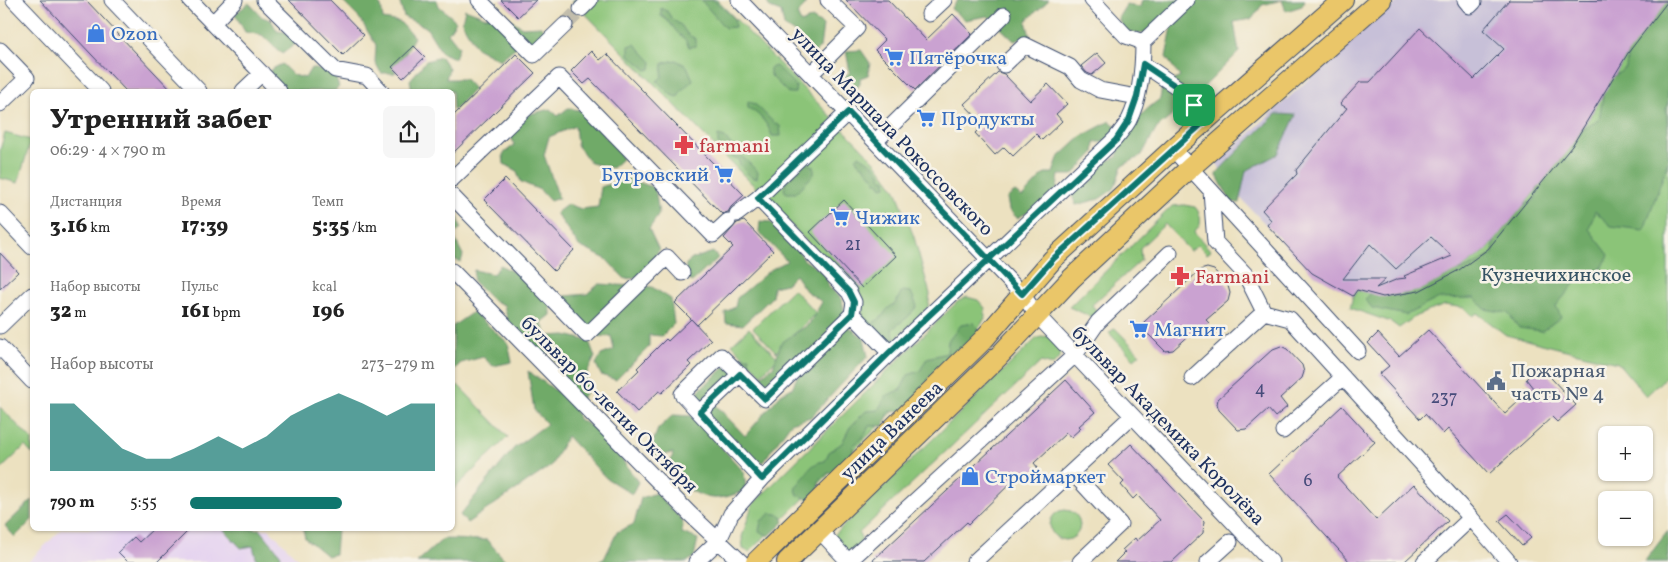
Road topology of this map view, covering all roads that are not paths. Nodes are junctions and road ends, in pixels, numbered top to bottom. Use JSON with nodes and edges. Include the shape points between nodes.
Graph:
{"nodes":[{"id":1,"x":14,"y":0,"type":"edge"},
{"id":2,"x":112,"y":0,"type":"edge"},
{"id":3,"x":190,"y":0,"type":"edge"},
{"id":4,"x":236,"y":0,"type":"edge"},
{"id":5,"x":264,"y":0,"type":"edge"},
{"id":6,"x":479,"y":0,"type":"edge"},
{"id":7,"x":739,"y":0,"type":"edge"},
{"id":8,"x":828,"y":0,"type":"edge"},
{"id":9,"x":944,"y":0,"type":"edge"},
{"id":10,"x":1092,"y":0,"type":"edge"},
{"id":11,"x":1187,"y":0,"type":"edge"},
{"id":12,"x":1343,"y":0,"type":"edge"},
{"id":13,"x":1381,"y":0,"type":"edge"},
{"id":14,"x":929,"y":14,"type":"dead end"},
{"id":15,"x":1004,"y":15,"type":"dead end"},
{"id":16,"x":213,"y":24,"type":"junction"},
{"id":17,"x":565,"y":25,"type":"tunnel mouth"},
{"id":18,"x":1142,"y":42,"type":"junction"},
{"id":19,"x":0,"y":50,"type":"edge"},
{"id":20,"x":1143,"y":64,"type":"junction"},
{"id":21,"x":1004,"y":65,"type":"dead end"},
{"id":22,"x":262,"y":73,"type":"junction"},
{"id":23,"x":811,"y":74,"type":"junction"},
{"id":24,"x":99,"y":89,"type":"edge"},
{"id":25,"x":197,"y":89,"type":"edge"},
{"id":26,"x":245,"y":89,"type":"edge"},
{"id":27,"x":277,"y":89,"type":"edge"},
{"id":28,"x":379,"y":89,"type":"edge"},
{"id":29,"x":1137,"y":97,"type":"junction"},
{"id":30,"x":0,"y":104,"type":"edge"},
{"id":31,"x":848,"y":112,"type":"junction"},
{"id":32,"x":1207,"y":119,"type":"junction"},
{"id":33,"x":876,"y":141,"type":"junction"},
{"id":34,"x":1173,"y":149,"type":"junction"},
{"id":35,"x":1190,"y":168,"type":"junction"},
{"id":36,"x":455,"y":176,"type":"edge"},
{"id":37,"x":1211,"y":191,"type":"junction"},
{"id":38,"x":758,"y":198,"type":"junction"},
{"id":39,"x":455,"y":199,"type":"edge"},
{"id":40,"x":0,"y":213,"type":"edge"},
{"id":41,"x":30,"y":245,"type":"edge"},
{"id":42,"x":1170,"y":253,"type":"dead end"},
{"id":43,"x":989,"y":259,"type":"junction"},
{"id":44,"x":682,"y":273,"type":"dead end"},
{"id":45,"x":455,"y":274,"type":"edge"},
{"id":46,"x":1022,"y":294,"type":"junction"},
{"id":47,"x":30,"y":297,"type":"edge"},
{"id":48,"x":1264,"y":312,"type":"junction"},
{"id":49,"x":852,"y":314,"type":"junction"},
{"id":50,"x":1037,"y":315,"type":"junction"},
{"id":51,"x":0,"y":326,"type":"edge"},
{"id":52,"x":0,"y":347,"type":"edge"},
{"id":53,"x":1358,"y":351,"type":"dead end"},
{"id":54,"x":890,"y":352,"type":"junction"},
{"id":55,"x":1075,"y":355,"type":"junction"},
{"id":56,"x":740,"y":374,"type":"junction"},
{"id":57,"x":1343,"y":377,"type":"junction"},
{"id":58,"x":1192,"y":378,"type":"dead end"},
{"id":59,"x":30,"y":379,"type":"edge"},
{"id":60,"x":700,"y":412,"type":"junction"},
{"id":61,"x":1132,"y":416,"type":"junction"},
{"id":62,"x":1283,"y":431,"type":"dead end"},
{"id":63,"x":1072,"y":472,"type":"junction"},
{"id":64,"x":762,"y":479,"type":"junction"},
{"id":65,"x":1471,"y":518,"type":"junction"},
{"id":66,"x":819,"y":530,"type":"junction"},
{"id":67,"x":719,"y":540,"type":"junction"},
{"id":68,"x":1230,"y":542,"type":"dead end"},
{"id":69,"x":696,"y":562,"type":"edge"},
{"id":70,"x":741,"y":562,"type":"edge"},
{"id":71,"x":756,"y":562,"type":"edge"},
{"id":72,"x":787,"y":562,"type":"edge"},
{"id":73,"x":848,"y":562,"type":"edge"},
{"id":74,"x":974,"y":562,"type":"edge"},
{"id":75,"x":1080,"y":562,"type":"edge"},
{"id":76,"x":1208,"y":562,"type":"edge"},
{"id":77,"x":1271,"y":562,"type":"edge"},
{"id":78,"x":1424,"y":562,"type":"edge"},
{"id":79,"x":1509,"y":562,"type":"edge"}],
"edges":[{"from":1,"to":24,"type":"street"},
{"from":2,"to":25,"type":"street"},
{"from":3,"to":16,"type":"street"},
{"from":4,"to":16,"type":"street"},
{"from":5,"to":28,"type":"street","via":[[335,70],[367,76]]},
{"from":6,"to":17,"type":"street","via":[[534,55]]},
{"from":7,"to":23,"type":"street","name":"улица Маршала Рокоссовского"},
{"from":8,"to":23,"type":"street","via":[[857,28]]},
{"from":9,"to":14,"type":"street"},
{"from":10,"to":18,"type":"street","via":[[1126,36]]},
{"from":11,"to":18,"type":"street"},
{"from":12,"to":32,"type":"main road","name":"улица Ванеева"},
{"from":13,"to":35,"type":"main road","name":"улица Ванеева"},
{"from":15,"to":33,"type":"street"},
{"from":16,"to":22,"type":"street"},
{"from":18,"to":20,"type":"street"},
{"from":19,"to":30,"type":"street","via":[[27,78]]},
{"from":20,"to":29,"type":"street"},
{"from":20,"to":32,"type":"street","via":[[1177,87]]},
{"from":21,"to":29,"type":"street","via":[[1025,45],[1070,67],[1081,80],[1100,90]]},
{"from":22,"to":26,"type":"street"},
{"from":22,"to":27,"type":"street"},
{"from":23,"to":31,"type":"street","name":"улица Маршала Рокоссовского"},
{"from":29,"to":43,"type":"street","via":[[1129,120],[1116,140]]},
{"from":31,"to":33,"type":"street","name":"улица Маршала Рокоссовского"},
{"from":31,"to":38,"type":"street"},
{"from":32,"to":34,"type":"main road","name":"улица Ванеева"},
{"from":33,"to":43,"type":"street","name":"улица Маршала Рокоссовского"},
{"from":34,"to":35,"type":"street"},
{"from":34,"to":46,"type":"main road","name":"улица Ванеева","via":[[1053,259]]},
{"from":35,"to":37,"type":"street"},
{"from":35,"to":50,"type":"main road","name":"улица Ванеева"},
{"from":36,"to":38,"type":"street","via":[[560,77],[713,236]]},
{"from":37,"to":48,"type":"street","via":[[1215,242],[1246,274]]},
{"from":37,"to":53,"type":"street"},
{"from":38,"to":49,"type":"street","via":[[849,292],[854,302]]},
{"from":39,"to":44,"type":"street","via":[[587,335],[667,257]]},
{"from":40,"to":41,"type":"street"},
{"from":42,"to":55,"type":"street","via":[[1098,322]]},
{"from":43,"to":46,"type":"street","name":"улица Маршала Рокоссовского"},
{"from":43,"to":54,"type":"street"},
{"from":45,"to":67,"type":"street","name":"бульвар 60-летия Октября"},
{"from":46,"to":50,"type":"street","name":"улица Маршала Рокоссовского"},
{"from":46,"to":71,"type":"main road","name":"улица Ванеева","via":[[983,340]]},
{"from":47,"to":51,"type":"street"},
{"from":48,"to":57,"type":"street","via":[[1290,319]]},
{"from":48,"to":58,"type":"street"},
{"from":49,"to":54,"type":"street"},
{"from":49,"to":56,"type":"street","via":[[765,399]]},
{"from":50,"to":55,"type":"street","name":"бульвар Академика Королёва"},
{"from":50,"to":66,"type":"main road","name":"улица Ванеева","via":[[999,356]]},
{"from":52,"to":59,"type":"street"},
{"from":54,"to":64,"type":"street"},
{"from":55,"to":61,"type":"street","name":"бульвар Академика Королёва"},
{"from":55,"to":73,"type":"street"},
{"from":56,"to":60,"type":"street"},
{"from":56,"to":60,"type":"street","via":[[721,356],[682,394]]},
{"from":57,"to":62,"type":"street"},
{"from":57,"to":65,"type":"street"},
{"from":60,"to":64,"type":"street"},
{"from":61,"to":63,"type":"street"},
{"from":61,"to":77,"type":"street","name":"бульвар Академика Королёва"},
{"from":63,"to":74,"type":"street"},
{"from":63,"to":75,"type":"street","via":[[1120,524]]},
{"from":64,"to":67,"type":"street","via":[[731,514]]},
{"from":65,"to":78,"type":"street"},
{"from":65,"to":79,"type":"street"},
{"from":66,"to":72,"type":"main road","name":"улица Ванеева"},
{"from":66,"to":73,"type":"street"},
{"from":67,"to":69,"type":"street"},
{"from":67,"to":70,"type":"street","name":"бульвар 60-летия Октября"},
{"from":68,"to":76,"type":"street"}]}
